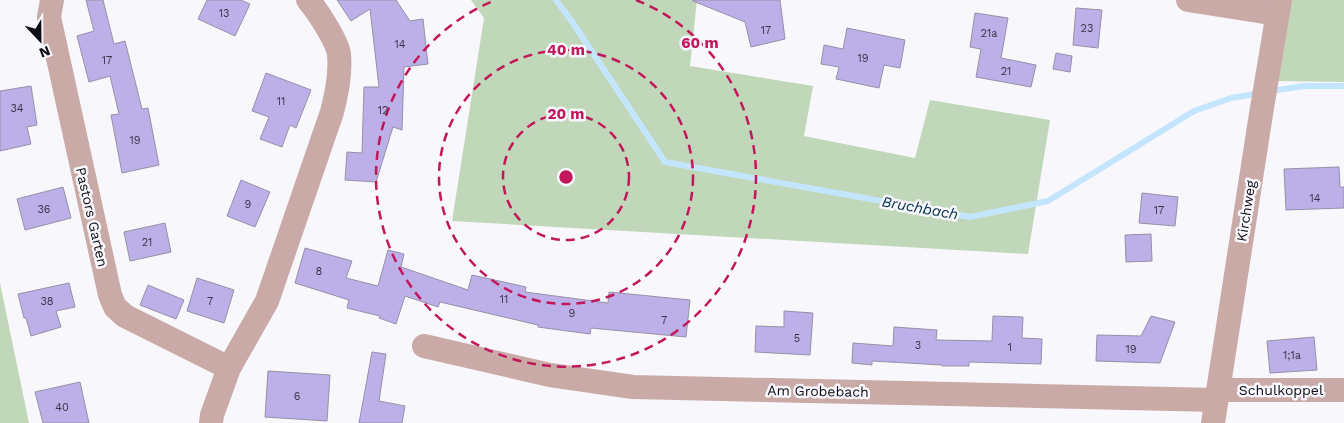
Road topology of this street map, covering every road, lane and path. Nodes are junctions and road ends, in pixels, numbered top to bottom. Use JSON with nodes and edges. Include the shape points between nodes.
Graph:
{"nodes":[{"id":1,"x":52,"y":0,"type":"edge"},
{"id":2,"x":308,"y":0,"type":"edge"},
{"id":3,"x":1188,"y":0,"type":"edge"},
{"id":4,"x":1279,"y":7,"type":"edge"},
{"id":5,"x":424,"y":346,"type":"dead end"},
{"id":6,"x":228,"y":368,"type":"junction"},
{"id":7,"x":1344,"y":390,"type":"edge"},
{"id":8,"x":1217,"y":395,"type":"junction"},
{"id":9,"x":211,"y":423,"type":"edge"},
{"id":10,"x":1213,"y":423,"type":"edge"}],
"edges":[{"from":1,"to":6,"type":"street","name":"Pastors Garten","via":[[48,17],[115,307],[125,316]]},
{"from":2,"to":6,"type":"street","via":[[327,26],[339,52],[339,83],[267,301]]},
{"from":3,"to":4,"type":"street"},
{"from":4,"to":8,"type":"street","name":"Kirchweg"},
{"from":5,"to":8,"type":"street","name":"Am Grobebach","via":[[550,375],[633,387]]},
{"from":6,"to":9,"type":"street"},
{"from":7,"to":8,"type":"street","name":"Schulkoppel"},
{"from":8,"to":10,"type":"street","name":"Kirchweg"}]}
